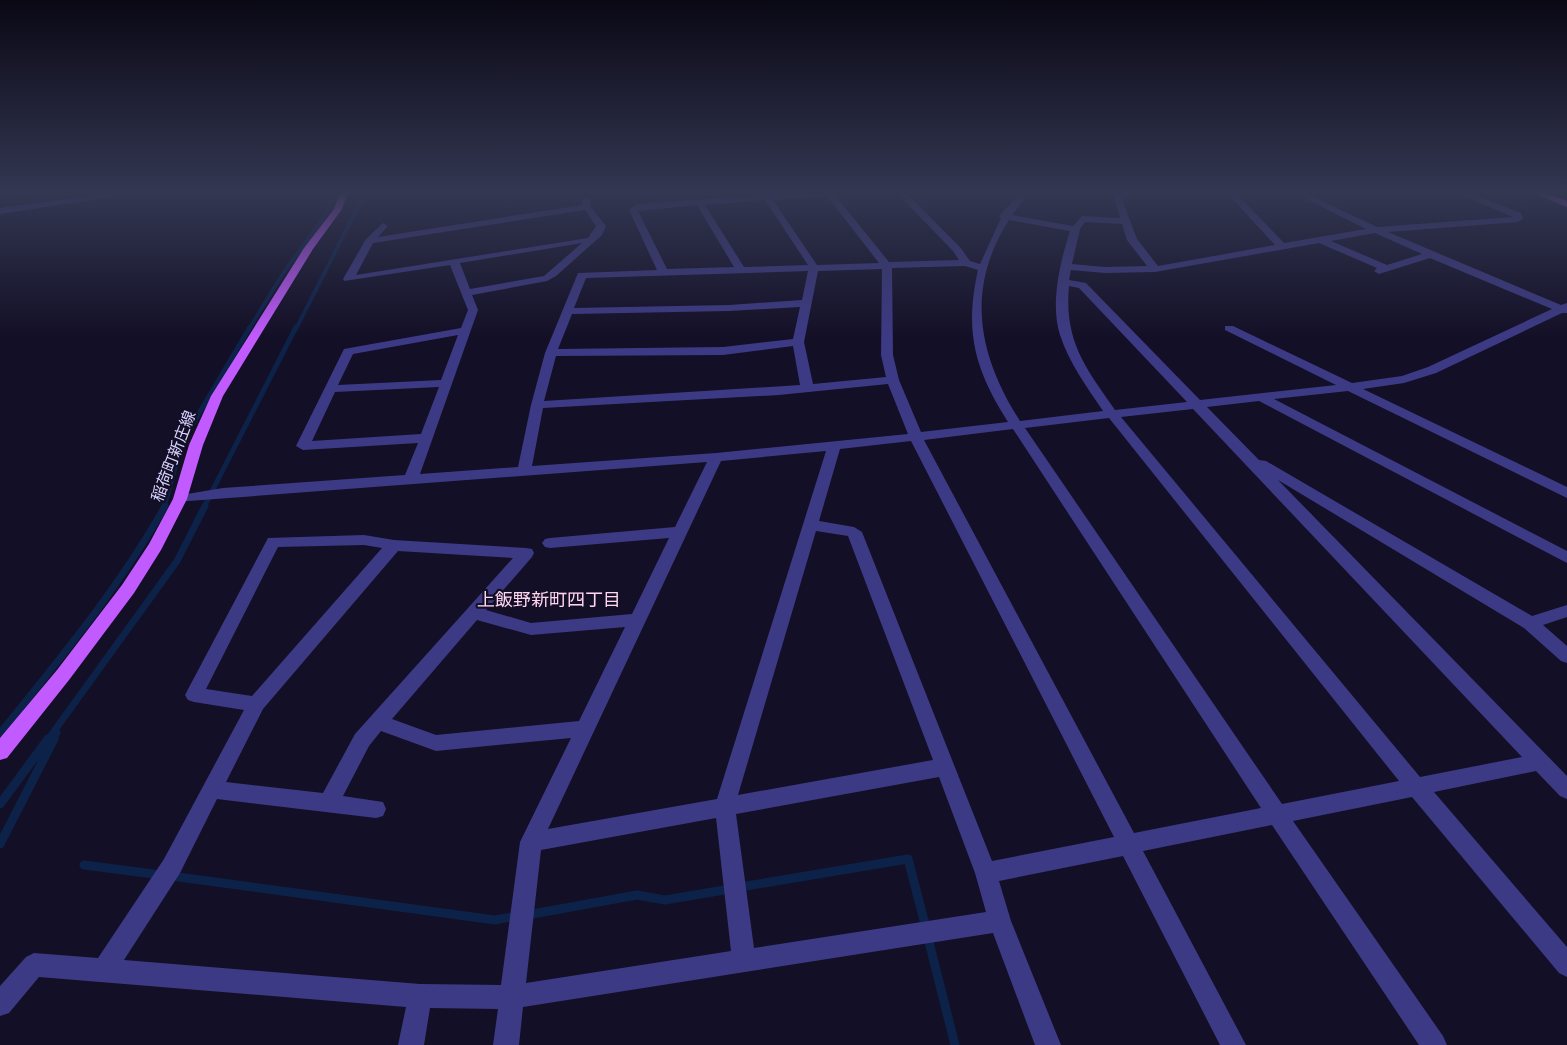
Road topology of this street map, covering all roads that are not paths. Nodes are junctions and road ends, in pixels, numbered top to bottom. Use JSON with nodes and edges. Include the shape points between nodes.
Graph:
{"nodes":[{"id":1,"x":315,"y":240,"type":"edge"},
{"id":2,"x":376,"y":240,"type":"edge"},
{"id":3,"x":648,"y":240,"type":"edge"},
{"id":4,"x":722,"y":240,"type":"edge"},
{"id":5,"x":796,"y":240,"type":"edge"},
{"id":6,"x":866,"y":240,"type":"edge"},
{"id":7,"x":948,"y":240,"type":"edge"},
{"id":8,"x":993,"y":240,"type":"edge"},
{"id":9,"x":1072,"y":240,"type":"edge"},
{"id":10,"x":1132,"y":240,"type":"edge"},
{"id":11,"x":1275,"y":240,"type":"edge"},
{"id":12,"x":1314,"y":240,"type":"edge"},
{"id":13,"x":1321,"y":240,"type":"edge"},
{"id":14,"x":1396,"y":240,"type":"edge"},
{"id":15,"x":369,"y":241,"type":"joint"},
{"id":16,"x":590,"y":241,"type":"joint"},
{"id":17,"x":1280,"y":245,"type":"junction"},
{"id":18,"x":1430,"y":255,"type":"junction"},
{"id":19,"x":454,"y":262,"type":"junction"},
{"id":20,"x":966,"y":263,"type":"junction"},
{"id":21,"x":887,"y":266,"type":"junction"},
{"id":22,"x":814,"y":267,"type":"junction"},
{"id":23,"x":1068,"y":267,"type":"junction"},
{"id":24,"x":740,"y":269,"type":"junction"},
{"id":25,"x":984,"y":269,"type":"junction"},
{"id":26,"x":1155,"y":269,"type":"junction"},
{"id":27,"x":1387,"y":269,"type":"junction"},
{"id":28,"x":664,"y":273,"type":"junction"},
{"id":29,"x":1374,"y":273,"type":"dead end"},
{"id":30,"x":552,"y":274,"type":"junction"},
{"id":31,"x":582,"y":275,"type":"junction"},
{"id":32,"x":1064,"y":282,"type":"junction"},
{"id":33,"x":466,"y":293,"type":"junction"},
{"id":34,"x":806,"y":303,"type":"junction"},
{"id":35,"x":1564,"y":309,"type":"edge"},
{"id":36,"x":568,"y":311,"type":"junction"},
{"id":37,"x":1229,"y":328,"type":"dead end"},
{"id":38,"x":466,"y":330,"type":"junction"},
{"id":39,"x":798,"y":342,"type":"junction"},
{"id":40,"x":551,"y":354,"type":"junction"},
{"id":41,"x":893,"y":380,"type":"junction"},
{"id":42,"x":447,"y":383,"type":"junction"},
{"id":43,"x":807,"y":387,"type":"junction"},
{"id":44,"x":1350,"y":387,"type":"junction"},
{"id":45,"x":330,"y":389,"type":"junction"},
{"id":46,"x":1260,"y":397,"type":"junction"},
{"id":47,"x":1195,"y":403,"type":"junction"},
{"id":48,"x":537,"y":405,"type":"junction"},
{"id":49,"x":1111,"y":413,"type":"junction"},
{"id":50,"x":1016,"y":424,"type":"junction"},
{"id":51,"x":916,"y":437,"type":"junction"},
{"id":52,"x":426,"y":438,"type":"junction"},
{"id":53,"x":834,"y":447,"type":"junction"},
{"id":54,"x":1243,"y":454,"type":"junction"},
{"id":55,"x":716,"y":458,"type":"junction"},
{"id":56,"x":524,"y":471,"type":"junction"},
{"id":57,"x":411,"y":479,"type":"junction"},
{"id":58,"x":1567,"y":494,"type":"edge"},
{"id":59,"x":180,"y":499,"type":"junction"},
{"id":60,"x":811,"y":525,"type":"junction"},
{"id":61,"x":680,"y":532,"type":"junction"},
{"id":62,"x":550,"y":543,"type":"dead end"},
{"id":63,"x":394,"y":545,"type":"junction"},
{"id":64,"x":1567,"y":558,"type":"edge"},
{"id":65,"x":1567,"y":611,"type":"edge"},
{"id":66,"x":473,"y":613,"type":"junction"},
{"id":67,"x":637,"y":620,"type":"junction"},
{"id":68,"x":1530,"y":623,"type":"junction"},
{"id":69,"x":1567,"y":656,"type":"edge"},
{"id":70,"x":256,"y":704,"type":"junction"},
{"id":71,"x":378,"y":722,"type":"junction"},
{"id":72,"x":585,"y":729,"type":"junction"},
{"id":73,"x":0,"y":752,"type":"edge"},
{"id":74,"x":1540,"y":762,"type":"junction"},
{"id":75,"x":944,"y":767,"type":"junction"},
{"id":76,"x":1418,"y":788,"type":"junction"},
{"id":77,"x":211,"y":789,"type":"junction"},
{"id":78,"x":1567,"y":790,"type":"edge"},
{"id":79,"x":329,"y":803,"type":"junction"},
{"id":80,"x":725,"y":806,"type":"junction"},
{"id":81,"x":376,"y":809,"type":"dead end"},
{"id":82,"x":1276,"y":813,"type":"junction"},
{"id":83,"x":531,"y":842,"type":"junction"},
{"id":84,"x":1131,"y":845,"type":"junction"},
{"id":85,"x":986,"y":873,"type":"junction"},
{"id":86,"x":1000,"y":921,"type":"junction"},
{"id":87,"x":744,"y":962,"type":"junction"},
{"id":88,"x":1567,"y":965,"type":"edge"},
{"id":89,"x":104,"y":970,"type":"junction"},
{"id":90,"x":420,"y":996,"type":"junction"},
{"id":91,"x":512,"y":997,"type":"junction"},
{"id":92,"x":0,"y":1004,"type":"edge"},
{"id":93,"x":411,"y":1045,"type":"edge"},
{"id":94,"x":506,"y":1045,"type":"edge"},
{"id":95,"x":1048,"y":1045,"type":"edge"},
{"id":96,"x":1233,"y":1045,"type":"edge"},
{"id":97,"x":1434,"y":1045,"type":"edge"}],
"edges":[{"from":1,"to":59,"type":"main road","name":"稲荷町新庄線","via":[[218,396],[196,445]]},
{"from":2,"to":15,"type":"street"},
{"from":3,"to":28,"type":"street"},
{"from":4,"to":24,"type":"street"},
{"from":5,"to":22,"type":"street"},
{"from":6,"to":21,"type":"street"},
{"from":7,"to":20,"type":"street"},
{"from":8,"to":25,"type":"street"},
{"from":9,"to":23,"type":"street"},
{"from":10,"to":26,"type":"street"},
{"from":11,"to":17,"type":"street"},
{"from":12,"to":17,"type":"street"},
{"from":13,"to":27,"type":"street"},
{"from":14,"to":18,"type":"street"},
{"from":15,"to":19,"type":"street","via":[[348,279]]},
{"from":16,"to":19,"type":"street"},
{"from":16,"to":30,"type":"street"},
{"from":17,"to":26,"type":"street"},
{"from":18,"to":27,"type":"street"},
{"from":18,"to":35,"type":"street"},
{"from":19,"to":33,"type":"street"},
{"from":20,"to":21,"type":"street"},
{"from":20,"to":25,"type":"street"},
{"from":21,"to":22,"type":"street"},
{"from":21,"to":41,"type":"street","via":[[887,355]]},
{"from":22,"to":24,"type":"street"},
{"from":22,"to":34,"type":"street"},
{"from":23,"to":26,"type":"street"},
{"from":23,"to":32,"type":"street"},
{"from":24,"to":28,"type":"street"},
{"from":25,"to":50,"type":"street","via":[[976,308],[981,357]]},
{"from":27,"to":29,"type":"street"},
{"from":28,"to":31,"type":"street"},
{"from":30,"to":31,"type":"street"},
{"from":30,"to":33,"type":"street"},
{"from":31,"to":36,"type":"street"},
{"from":32,"to":47,"type":"street","via":[[1082,285]]},
{"from":32,"to":49,"type":"street","via":[[1064,332],[1082,372]]},
{"from":33,"to":38,"type":"street","via":[[473,310]]},
{"from":34,"to":36,"type":"street"},
{"from":34,"to":39,"type":"street"},
{"from":35,"to":44,"type":"street","via":[[1432,370],[1404,379]]},
{"from":36,"to":40,"type":"street"},
{"from":37,"to":44,"type":"street"},
{"from":38,"to":42,"type":"street"},
{"from":38,"to":45,"type":"street","via":[[348,351]]},
{"from":39,"to":40,"type":"street","via":[[723,351]]},
{"from":39,"to":43,"type":"street"},
{"from":40,"to":48,"type":"street"},
{"from":41,"to":43,"type":"street"},
{"from":41,"to":51,"type":"street"},
{"from":42,"to":45,"type":"street"},
{"from":42,"to":52,"type":"street"},
{"from":43,"to":48,"type":"street"},
{"from":44,"to":46,"type":"street"},
{"from":44,"to":58,"type":"street"},
{"from":45,"to":52,"type":"street","via":[[303,446]]},
{"from":46,"to":47,"type":"street"},
{"from":46,"to":64,"type":"street"},
{"from":47,"to":49,"type":"street"},
{"from":47,"to":54,"type":"street"},
{"from":48,"to":56,"type":"street"},
{"from":49,"to":50,"type":"street"},
{"from":49,"to":76,"type":"street"},
{"from":50,"to":51,"type":"street"},
{"from":50,"to":82,"type":"street"},
{"from":51,"to":53,"type":"street"},
{"from":51,"to":84,"type":"street"},
{"from":52,"to":57,"type":"street"},
{"from":53,"to":55,"type":"street"},
{"from":53,"to":60,"type":"street"},
{"from":54,"to":68,"type":"street"},
{"from":54,"to":74,"type":"street"},
{"from":55,"to":56,"type":"street"},
{"from":55,"to":61,"type":"street"},
{"from":56,"to":57,"type":"street"},
{"from":57,"to":59,"type":"street"},
{"from":59,"to":73,"type":"main road","name":"稲荷町新庄線","via":[[128,589]]},
{"from":60,"to":75,"type":"street","via":[[854,532]]},
{"from":60,"to":80,"type":"street"},
{"from":61,"to":62,"type":"street"},
{"from":61,"to":67,"type":"street"},
{"from":63,"to":66,"type":"street","via":[[526,553]]},
{"from":63,"to":70,"type":"street"},
{"from":63,"to":70,"type":"street","via":[[364,540],[273,542],[194,695]]},
{"from":65,"to":68,"type":"street"},
{"from":66,"to":67,"type":"street","via":[[531,629]]},
{"from":66,"to":71,"type":"street"},
{"from":67,"to":72,"type":"street"},
{"from":68,"to":69,"type":"street"},
{"from":70,"to":77,"type":"street"},
{"from":71,"to":72,"type":"street","via":[[436,743]]},
{"from":71,"to":79,"type":"street","via":[[362,740]]},
{"from":72,"to":83,"type":"street"},
{"from":74,"to":76,"type":"street"},
{"from":74,"to":78,"type":"street"},
{"from":75,"to":80,"type":"street"},
{"from":75,"to":85,"type":"street"},
{"from":76,"to":82,"type":"street"},
{"from":76,"to":88,"type":"street"},
{"from":77,"to":79,"type":"street"},
{"from":77,"to":89,"type":"street","via":[[172,866]]},
{"from":79,"to":81,"type":"street"},
{"from":80,"to":83,"type":"street"},
{"from":80,"to":87,"type":"street"},
{"from":82,"to":84,"type":"street"},
{"from":82,"to":97,"type":"street"},
{"from":83,"to":91,"type":"street"},
{"from":84,"to":85,"type":"street"},
{"from":84,"to":96,"type":"street"},
{"from":85,"to":86,"type":"street"},
{"from":86,"to":87,"type":"street"},
{"from":86,"to":95,"type":"street"},
{"from":87,"to":91,"type":"street"},
{"from":89,"to":90,"type":"street"},
{"from":89,"to":92,"type":"street","via":[[34,965]]},
{"from":90,"to":91,"type":"street"},
{"from":90,"to":93,"type":"street"},
{"from":91,"to":94,"type":"street"}]}
